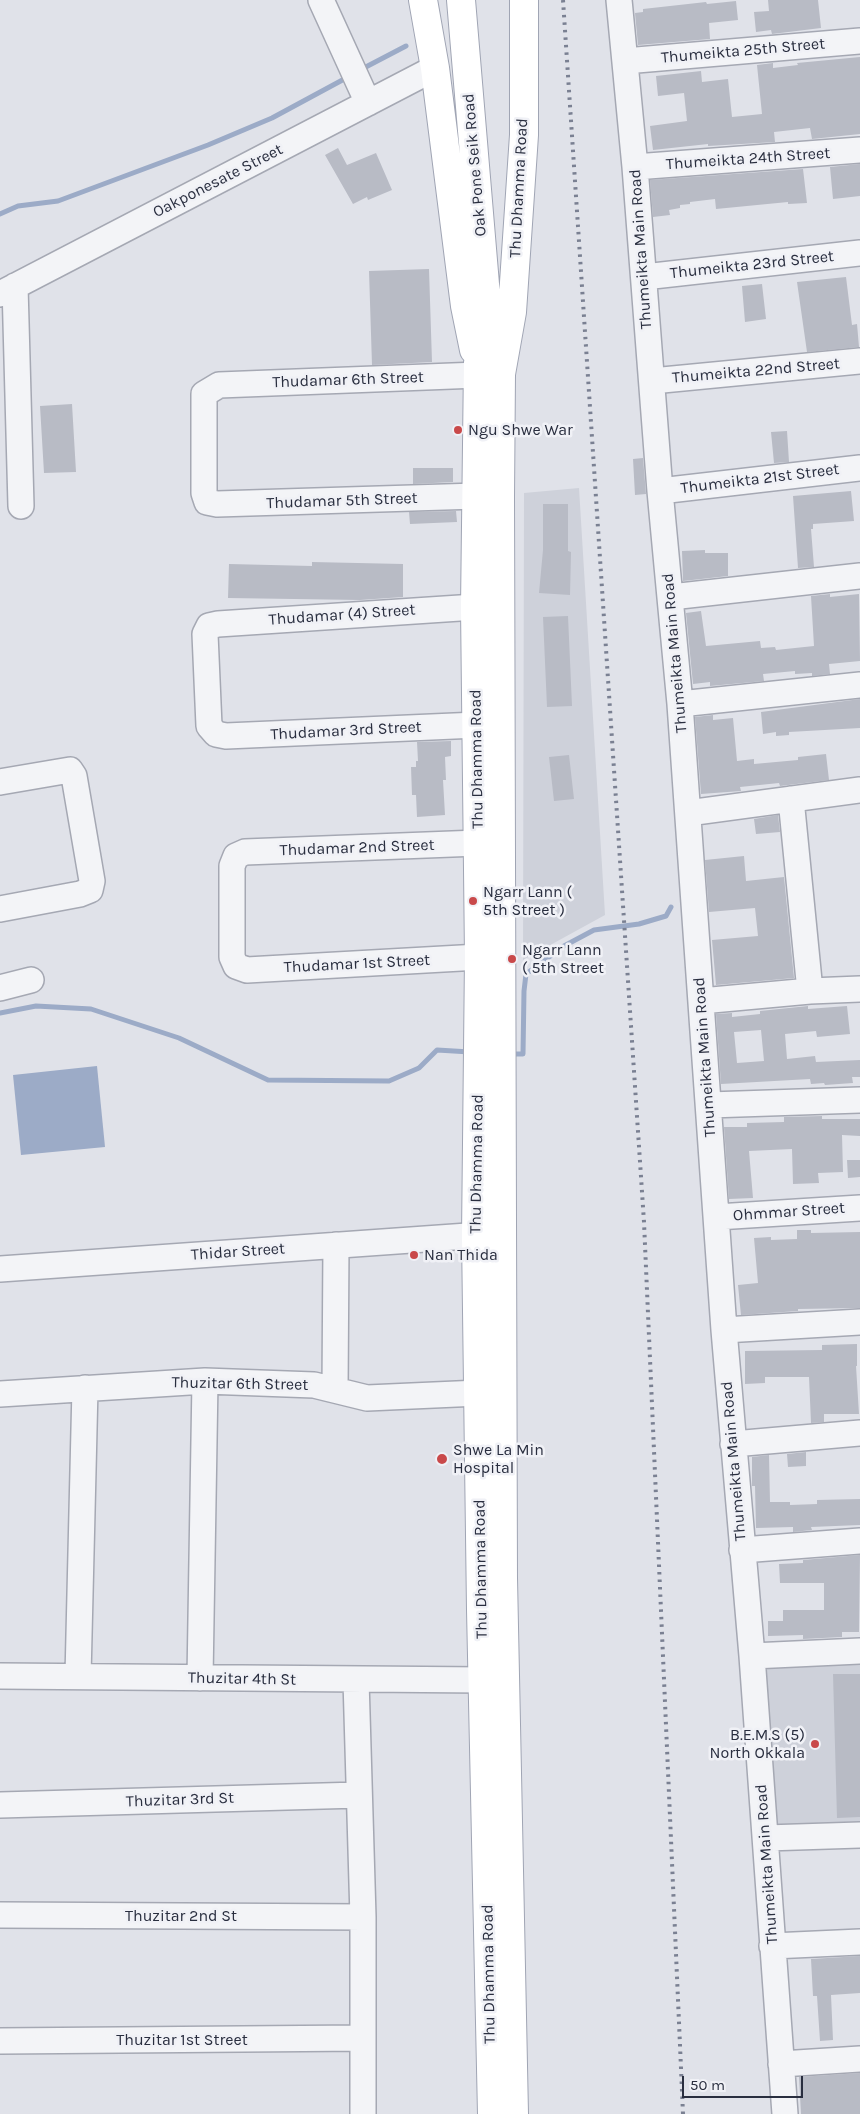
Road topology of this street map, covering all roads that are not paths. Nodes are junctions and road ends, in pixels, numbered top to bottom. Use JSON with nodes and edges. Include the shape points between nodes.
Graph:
{"nodes":[{"id":1,"x":320,"y":0,"type":"edge"},
{"id":2,"x":424,"y":0,"type":"edge"},
{"id":3,"x":461,"y":0,"type":"edge"},
{"id":4,"x":524,"y":0,"type":"edge"},
{"id":5,"x":619,"y":0,"type":"edge"},
{"id":6,"x":860,"y":41,"type":"edge"},
{"id":7,"x":625,"y":61,"type":"junction"},
{"id":8,"x":435,"y":68,"type":"junction"},
{"id":9,"x":368,"y":103,"type":"junction"},
{"id":10,"x":860,"y":150,"type":"edge"},
{"id":11,"x":635,"y":167,"type":"junction"},
{"id":12,"x":860,"y":254,"type":"edge"},
{"id":13,"x":644,"y":277,"type":"junction"},
{"id":14,"x":8,"y":290,"type":"edge"},
{"id":15,"x":485,"y":319,"type":"joint"},
{"id":16,"x":860,"y":362,"type":"edge"},
{"id":17,"x":486,"y":371,"type":"junction"},
{"id":18,"x":652,"y":381,"type":"junction"},
{"id":19,"x":9,"y":413,"type":"edge"},
{"id":20,"x":860,"y":468,"type":"edge"},
{"id":21,"x":660,"y":491,"type":"junction"},
{"id":22,"x":477,"y":496,"type":"junction"},
{"id":23,"x":207,"y":502,"type":"joint"},
{"id":24,"x":21,"y":506,"type":"dead end"},
{"id":25,"x":860,"y":576,"type":"edge"},
{"id":26,"x":671,"y":598,"type":"junction"},
{"id":27,"x":475,"y":607,"type":"junction"},
{"id":28,"x":860,"y":685,"type":"edge"},
{"id":29,"x":680,"y":704,"type":"junction"},
{"id":30,"x":476,"y":725,"type":"junction"},
{"id":31,"x":216,"y":734,"type":"joint"},
{"id":32,"x":0,"y":782,"type":"edge"},
{"id":33,"x":860,"y":790,"type":"edge"},
{"id":34,"x":791,"y":799,"type":"junction"},
{"id":35,"x":688,"y":813,"type":"junction"},
{"id":36,"x":478,"y":843,"type":"junction"},
{"id":37,"x":0,"y":909,"type":"edge"},
{"id":38,"x":480,"y":957,"type":"junction"},
{"id":39,"x":236,"y":966,"type":"joint"},
{"id":40,"x":32,"y":980,"type":"dead end"},
{"id":41,"x":0,"y":988,"type":"edge"},
{"id":42,"x":860,"y":989,"type":"edge"},
{"id":43,"x":810,"y":991,"type":"junction"},
{"id":44,"x":701,"y":1000,"type":"junction"},
{"id":45,"x":860,"y":1100,"type":"edge"},
{"id":46,"x":709,"y":1106,"type":"junction"},
{"id":47,"x":860,"y":1208,"type":"edge"},
{"id":48,"x":717,"y":1217,"type":"junction"},
{"id":49,"x":489,"y":1235,"type":"junction"},
{"id":50,"x":336,"y":1245,"type":"junction"},
{"id":51,"x":0,"y":1269,"type":"edge"},
{"id":52,"x":860,"y":1322,"type":"edge"},
{"id":53,"x":724,"y":1330,"type":"junction"},
{"id":54,"x":205,"y":1381,"type":"junction"},
{"id":55,"x":85,"y":1388,"type":"junction"},
{"id":56,"x":335,"y":1390,"type":"junction"},
{"id":57,"x":0,"y":1394,"type":"edge"},
{"id":58,"x":479,"y":1394,"type":"junction"},
{"id":59,"x":860,"y":1433,"type":"edge"},
{"id":60,"x":733,"y":1444,"type":"junction"},
{"id":61,"x":491,"y":1484,"type":"junction"},
{"id":62,"x":860,"y":1542,"type":"edge"},
{"id":63,"x":742,"y":1550,"type":"junction"},
{"id":64,"x":860,"y":1652,"type":"edge"},
{"id":65,"x":752,"y":1656,"type":"junction"},
{"id":66,"x":0,"y":1676,"type":"edge"},
{"id":67,"x":78,"y":1676,"type":"junction"},
{"id":68,"x":200,"y":1678,"type":"junction"},
{"id":69,"x":356,"y":1680,"type":"junction"},
{"id":70,"x":484,"y":1680,"type":"junction"},
{"id":71,"x":359,"y":1794,"type":"junction"},
{"id":72,"x":0,"y":1805,"type":"edge"},
{"id":73,"x":860,"y":1835,"type":"edge"},
{"id":74,"x":766,"y":1838,"type":"junction"},
{"id":75,"x":0,"y":1915,"type":"edge"},
{"id":76,"x":363,"y":1917,"type":"junction"},
{"id":77,"x":860,"y":1942,"type":"edge"},
{"id":78,"x":772,"y":1946,"type":"junction"},
{"id":79,"x":363,"y":2038,"type":"junction"},
{"id":80,"x":0,"y":2041,"type":"edge"},
{"id":81,"x":860,"y":2059,"type":"edge"},
{"id":82,"x":781,"y":2064,"type":"junction"},
{"id":83,"x":363,"y":2114,"type":"edge"},
{"id":84,"x":492,"y":2114,"type":"edge"},
{"id":85,"x":514,"y":2114,"type":"edge"},
{"id":86,"x":785,"y":2114,"type":"edge"}],
"edges":[{"from":1,"to":9,"type":"street"},
{"from":2,"to":8,"type":"main road","name":"Thu Dhamma Road"},
{"from":3,"to":15,"type":"main road","name":"Oak Pone Seik Road"},
{"from":4,"to":17,"type":"main road","name":"Thu Dhamma Road","via":[[524,136],[512,312]]},
{"from":5,"to":7,"type":"street","name":"Thumeikta Main Road"},
{"from":6,"to":7,"type":"street","name":"Thumeikta 25th Street"},
{"from":7,"to":11,"type":"street","name":"Thumeikta Main Road"},
{"from":8,"to":9,"type":"street","name":"Oakponesate Street"},
{"from":8,"to":17,"type":"main road","name":"Thu Dhamma Road","via":[[465,306]]},
{"from":9,"to":14,"type":"street","name":"Oakponesate Street"},
{"from":10,"to":11,"type":"street","name":"Thumeikta 24th Street"},
{"from":11,"to":13,"type":"street","name":"Thumeikta Main Road"},
{"from":12,"to":13,"type":"street","name":"Thumeikta 23rd Street"},
{"from":13,"to":18,"type":"street","name":"Thumeikta Main Road"},
{"from":14,"to":19,"type":"street"},
{"from":15,"to":17,"type":"main road","name":"Thu Dhamma Road"},
{"from":16,"to":18,"type":"street","name":"Thumeikta 22nd Street"},
{"from":17,"to":22,"type":"main road","name":"Thu Dhamma Road"},
{"from":17,"to":23,"type":"street","name":"Thudamar 6th Street","via":[[219,385],[204,394],[204,493]]},
{"from":17,"to":49,"type":"main road","name":"Thu Dhamma Road"},
{"from":18,"to":21,"type":"street","name":"Thumeikta Main Road"},
{"from":19,"to":24,"type":"street"},
{"from":20,"to":21,"type":"street","name":"Thumeikta 21st Street"},
{"from":21,"to":26,"type":"street","name":"Thumeikta Main Road"},
{"from":22,"to":23,"type":"street","name":"Thudamar 5th Street"},
{"from":22,"to":27,"type":"main road","name":"Thu Dhamma Road"},
{"from":25,"to":26,"type":"street"},
{"from":26,"to":29,"type":"street","name":"Thumeikta Main Road"},
{"from":27,"to":30,"type":"main road","name":"Thu Dhamma Road"},
{"from":27,"to":31,"type":"street","name":"Thudamar (4) Street","via":[[209,626],[205,634],[209,726]]},
{"from":28,"to":29,"type":"street"},
{"from":29,"to":35,"type":"street","name":"Thumeikta Main Road"},
{"from":30,"to":31,"type":"street","name":"Thudamar 3rd Street"},
{"from":30,"to":36,"type":"main road","name":"Thu Dhamma Road"},
{"from":32,"to":37,"type":"street","via":[[70,770],[74,776],[92,881],[90,890]]},
{"from":33,"to":34,"type":"street"},
{"from":34,"to":35,"type":"street"},
{"from":34,"to":43,"type":"street"},
{"from":35,"to":44,"type":"street","name":"Thumeikta Main Road"},
{"from":36,"to":38,"type":"main road","name":"Thu Dhamma Road"},
{"from":36,"to":39,"type":"street","name":"Thudamar 2nd Street","via":[[245,852],[236,856],[232,866],[232,957]]},
{"from":38,"to":39,"type":"street","name":"Thudamar 1st Street","via":[[247,970]]},
{"from":38,"to":49,"type":"main road","name":"Thu Dhamma Road"},
{"from":40,"to":41,"type":"street"},
{"from":42,"to":43,"type":"street"},
{"from":43,"to":44,"type":"street"},
{"from":44,"to":46,"type":"street","name":"Thumeikta Main Road"},
{"from":45,"to":46,"type":"street"},
{"from":46,"to":48,"type":"street","name":"Thumeikta Main Road"},
{"from":47,"to":48,"type":"street","name":"Ohmmar Street"},
{"from":48,"to":53,"type":"street","name":"Thumeikta Main Road"},
{"from":49,"to":50,"type":"street","name":"Thidar Street"},
{"from":49,"to":58,"type":"main road","name":"Thu Dhamma Road"},
{"from":49,"to":61,"type":"main road","name":"Thu Dhamma Road"},
{"from":50,"to":51,"type":"street","name":"Thidar Street"},
{"from":50,"to":56,"type":"street"},
{"from":52,"to":53,"type":"street"},
{"from":53,"to":60,"type":"street","name":"Thumeikta Main Road"},
{"from":54,"to":55,"type":"street","name":"Thuzitar 6th Street"},
{"from":54,"to":56,"type":"street","name":"Thuzitar 6th Street","via":[[297,1383]]},
{"from":54,"to":68,"type":"street"},
{"from":55,"to":57,"type":"street","name":"Thuzitar 6th Street"},
{"from":55,"to":67,"type":"street"},
{"from":56,"to":58,"type":"street","name":"Thuzitar 6th Street","via":[[366,1398]]},
{"from":58,"to":61,"type":"main road","name":"Thu Dhamma Road"},
{"from":59,"to":60,"type":"street"},
{"from":60,"to":63,"type":"street","name":"Thumeikta Main Road"},
{"from":61,"to":70,"type":"main road","name":"Thu Dhamma Road"},
{"from":61,"to":85,"type":"main road","name":"Thu Dhamma Road"},
{"from":62,"to":63,"type":"street"},
{"from":63,"to":65,"type":"street","name":"Thumeikta Main Road"},
{"from":64,"to":65,"type":"street"},
{"from":65,"to":74,"type":"street","name":"Thumeikta Main Road"},
{"from":66,"to":67,"type":"street","name":"Thuzitar 4th St"},
{"from":67,"to":68,"type":"street","name":"Thuzitar 4th St"},
{"from":68,"to":69,"type":"street","name":"Thuzitar 4th St"},
{"from":69,"to":70,"type":"street","name":"Thuzitar 4th St"},
{"from":69,"to":71,"type":"street"},
{"from":70,"to":84,"type":"main road","name":"Thu Dhamma Road"},
{"from":71,"to":72,"type":"street","name":"Thuzitar 3rd St"},
{"from":71,"to":76,"type":"street"},
{"from":73,"to":74,"type":"street"},
{"from":74,"to":78,"type":"street","name":"Thumeikta Main Road"},
{"from":75,"to":76,"type":"street","name":"Thuzitar 2nd St"},
{"from":76,"to":79,"type":"street"},
{"from":77,"to":78,"type":"street"},
{"from":78,"to":82,"type":"street","name":"Thumeikta Main Road"},
{"from":79,"to":80,"type":"street","name":"Thuzitar 1st Street"},
{"from":79,"to":83,"type":"street"},
{"from":81,"to":82,"type":"street"},
{"from":82,"to":86,"type":"street","name":"Thumeikta Main Road"}]}
